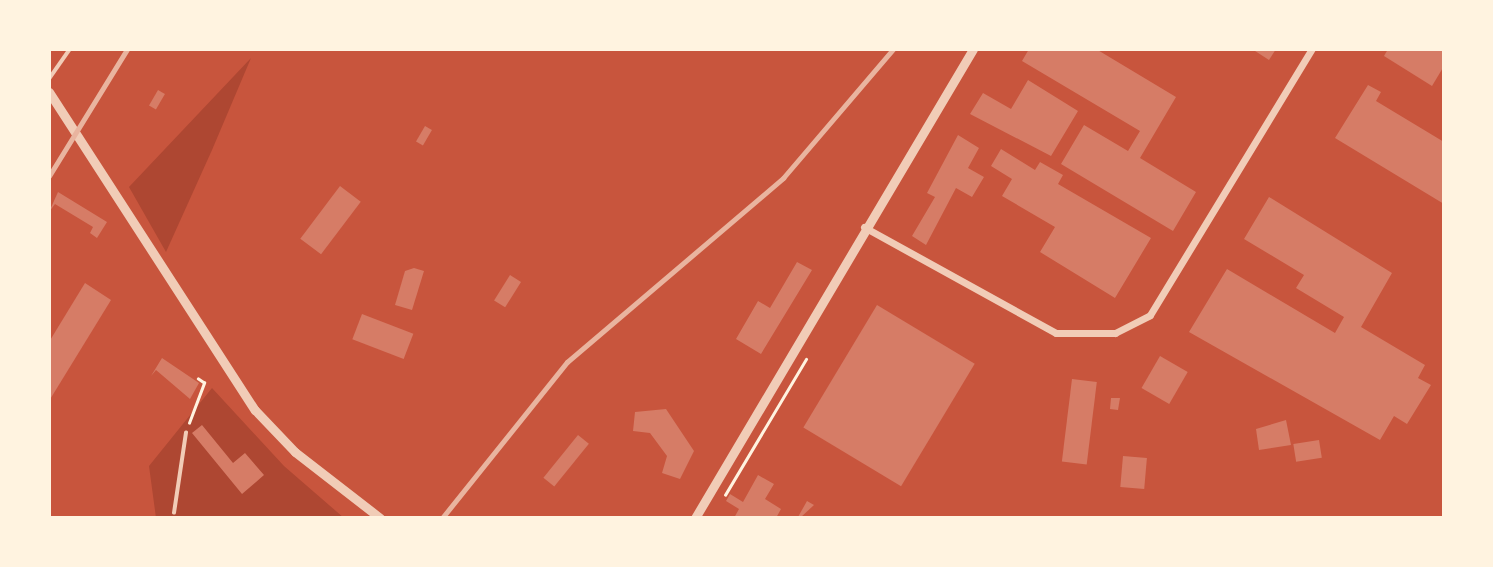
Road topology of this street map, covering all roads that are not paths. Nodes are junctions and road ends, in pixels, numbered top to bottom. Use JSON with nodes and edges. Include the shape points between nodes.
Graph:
{"nodes":[{"id":1,"x":69,"y":49,"type":"edge"},
{"id":2,"x":973,"y":49,"type":"edge"},
{"id":3,"x":1312,"y":49,"type":"edge"},
{"id":4,"x":49,"y":79,"type":"edge"},
{"id":5,"x":49,"y":92,"type":"edge"},
{"id":6,"x":864,"y":227,"type":"junction"},
{"id":7,"x":186,"y":433,"type":"road end"},
{"id":8,"x":174,"y":513,"type":"dead end"},
{"id":9,"x":380,"y":518,"type":"edge"},
{"id":10,"x":695,"y":518,"type":"edge"}],
"edges":[{"from":1,"to":4,"type":"lane"},
{"from":2,"to":6,"type":"street"},
{"from":3,"to":6,"type":"street","via":[[1150,315],[1115,333],[1056,333]]},
{"from":5,"to":9,"type":"street","via":[[256,410],[295,452]]},
{"from":6,"to":10,"type":"street"},
{"from":7,"to":8,"type":"lane"}]}
